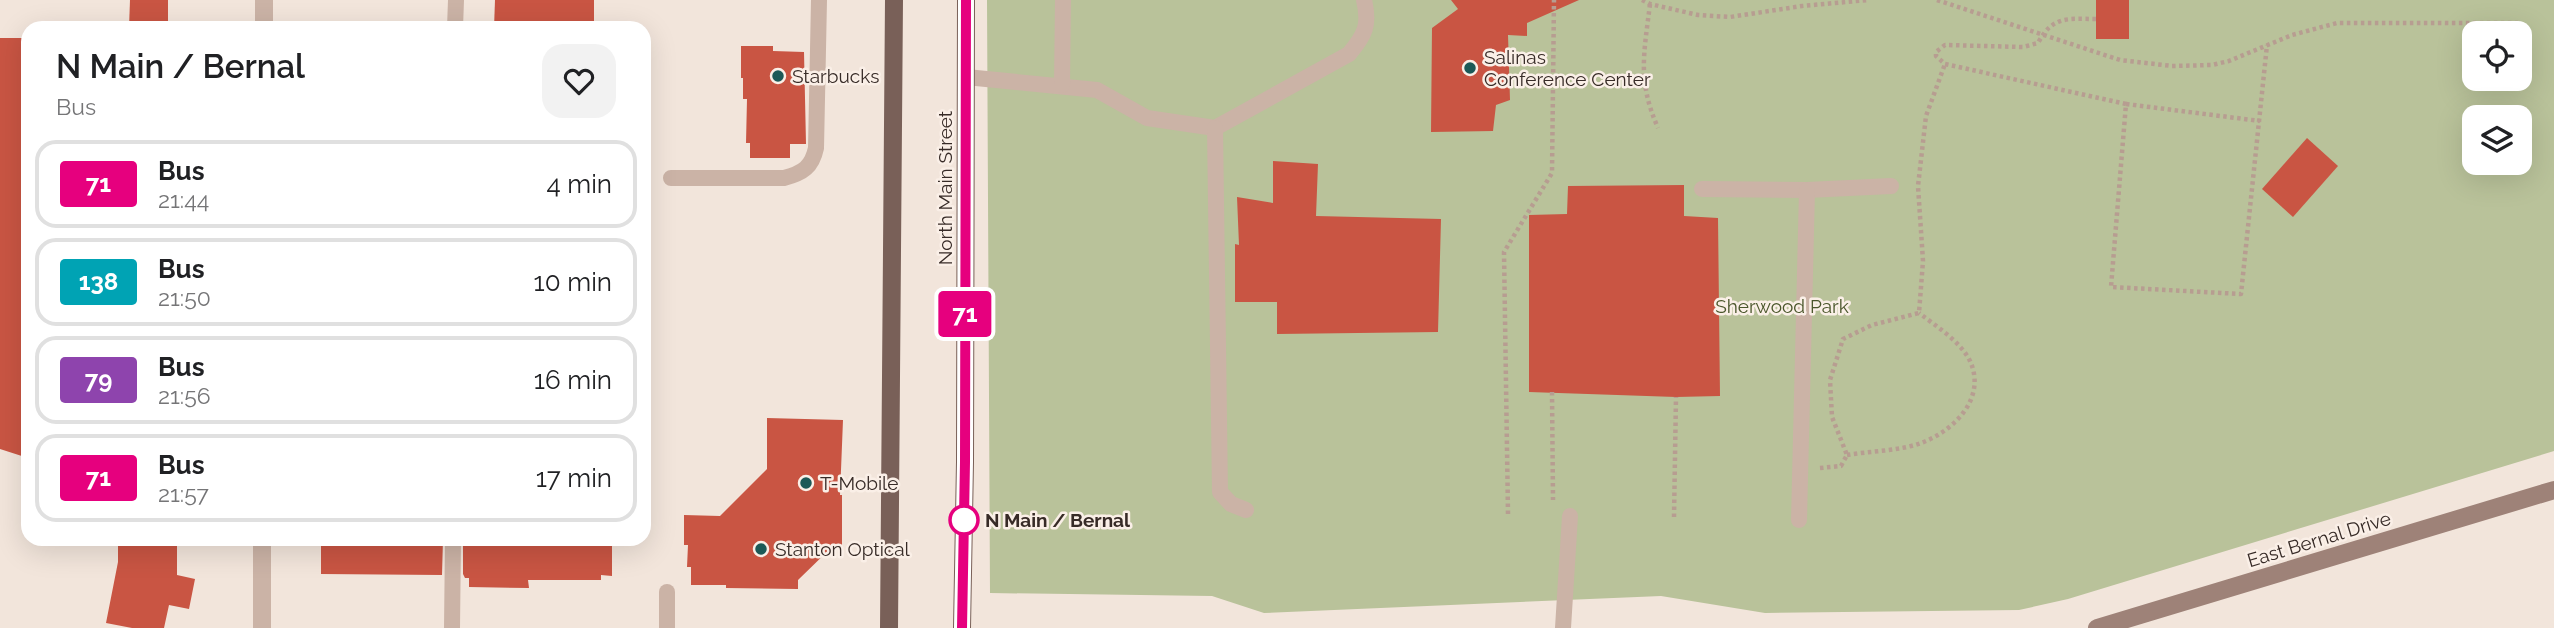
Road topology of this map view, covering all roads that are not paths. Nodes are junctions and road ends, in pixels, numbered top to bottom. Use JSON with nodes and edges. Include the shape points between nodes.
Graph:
{"nodes":[{"id":1,"x":264,"y":0,"type":"edge"},
{"id":2,"x":456,"y":0,"type":"edge"},
{"id":3,"x":819,"y":0,"type":"edge"},
{"id":4,"x":894,"y":0,"type":"edge"},
{"id":5,"x":966,"y":0,"type":"edge"},
{"id":6,"x":1063,"y":0,"type":"edge"},
{"id":7,"x":1364,"y":0,"type":"edge"},
{"id":8,"x":264,"y":21,"type":"edge"},
{"id":9,"x":455,"y":21,"type":"edge"},
{"id":10,"x":966,"y":77,"type":"junction"},
{"id":11,"x":1062,"y":86,"type":"junction"},
{"id":12,"x":1215,"y":128,"type":"junction"},
{"id":13,"x":671,"y":178,"type":"dead end"},
{"id":14,"x":1891,"y":186,"type":"dead end"},
{"id":15,"x":1702,"y":189,"type":"dead end"},
{"id":16,"x":1807,"y":190,"type":"junction"},
{"id":17,"x":2554,"y":490,"type":"edge"},
{"id":18,"x":1246,"y":510,"type":"dead end"},
{"id":19,"x":1570,"y":516,"type":"dead end"},
{"id":20,"x":1799,"y":520,"type":"dead end"},
{"id":21,"x":262,"y":546,"type":"edge"},
{"id":22,"x":453,"y":546,"type":"edge"},
{"id":23,"x":667,"y":592,"type":"dead end"},
{"id":24,"x":262,"y":628,"type":"edge"},
{"id":25,"x":452,"y":628,"type":"edge"},
{"id":26,"x":667,"y":628,"type":"edge"},
{"id":27,"x":889,"y":628,"type":"edge"},
{"id":28,"x":962,"y":628,"type":"edge"},
{"id":29,"x":1563,"y":628,"type":"edge"},
{"id":30,"x":2097,"y":628,"type":"edge"}],
"edges":[{"from":1,"to":8,"type":"street"},
{"from":2,"to":9,"type":"lane"},
{"from":3,"to":13,"type":"lane","via":[[816,148],[808,168],[784,178]]},
{"from":4,"to":27,"type":"main road"},
{"from":5,"to":10,"type":"main road","name":"North Main Street"},
{"from":6,"to":11,"type":"lane"},
{"from":7,"to":12,"type":"lane","via":[[1366,28],[1349,54]]},
{"from":10,"to":11,"type":"lane"},
{"from":10,"to":28,"type":"main road","name":"North Main Street"},
{"from":11,"to":12,"type":"lane","via":[[1097,90],[1147,118]]},
{"from":12,"to":18,"type":"lane","via":[[1220,492],[1231,504]]},
{"from":14,"to":16,"type":"lane"},
{"from":15,"to":16,"type":"lane"},
{"from":16,"to":20,"type":"lane"},
{"from":17,"to":30,"type":"main road","name":"East Bernal Drive"},
{"from":19,"to":29,"type":"lane"},
{"from":21,"to":24,"type":"street"},
{"from":22,"to":25,"type":"lane"},
{"from":23,"to":26,"type":"lane"}]}
